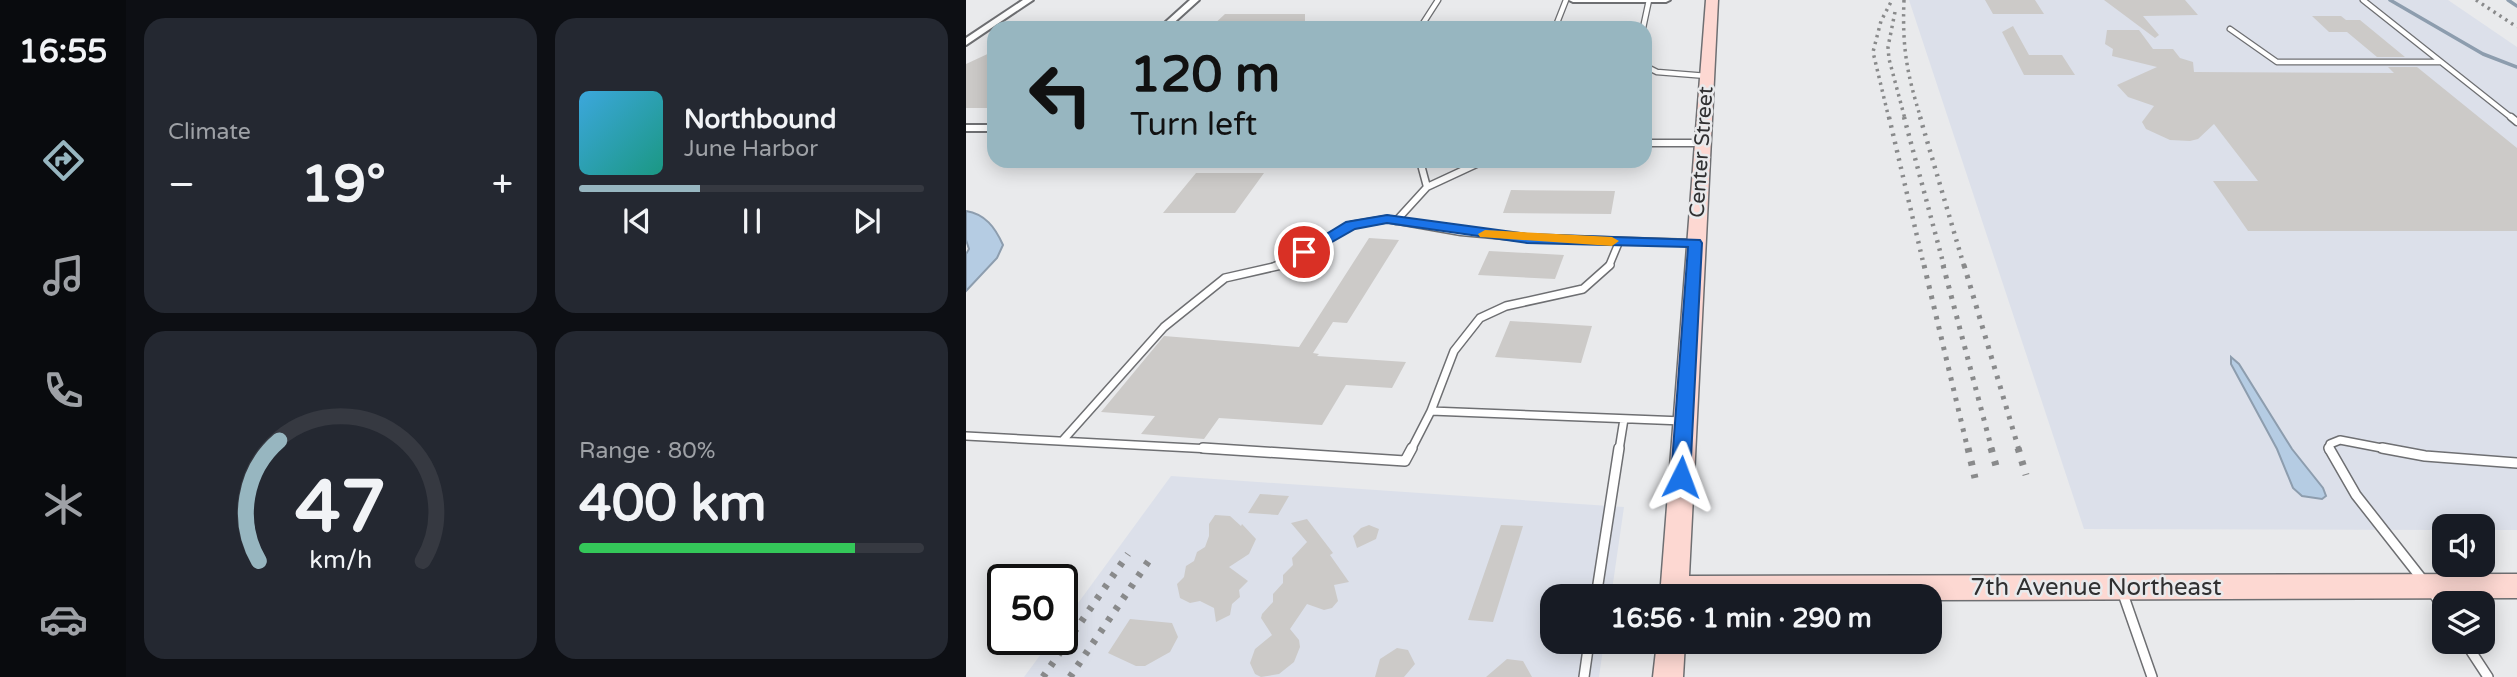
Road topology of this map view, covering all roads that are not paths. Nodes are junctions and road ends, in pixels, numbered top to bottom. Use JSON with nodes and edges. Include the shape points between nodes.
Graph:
{"nodes":[{"id":1,"x":1029,"y":0,"type":"edge"},
{"id":2,"x":1195,"y":0,"type":"edge"},
{"id":3,"x":1438,"y":0,"type":"edge"},
{"id":4,"x":1566,"y":0,"type":"edge"},
{"id":5,"x":1573,"y":0,"type":"edge"},
{"id":6,"x":1582,"y":0,"type":"edge"},
{"id":7,"x":1649,"y":0,"type":"edge"},
{"id":8,"x":1666,"y":0,"type":"edge"},
{"id":9,"x":1712,"y":0,"type":"edge"},
{"id":10,"x":2362,"y":0,"type":"edge"},
{"id":11,"x":998,"y":21,"type":"edge"},
{"id":12,"x":1171,"y":21,"type":"edge"},
{"id":13,"x":1424,"y":21,"type":"edge"},
{"id":14,"x":1558,"y":21,"type":"edge"},
{"id":15,"x":1644,"y":21,"type":"edge"},
{"id":16,"x":987,"y":28,"type":"edge"},
{"id":17,"x":2230,"y":29,"type":"dead end"},
{"id":18,"x":966,"y":42,"type":"edge"},
{"id":19,"x":2441,"y":62,"type":"junction"},
{"id":20,"x":1652,"y":70,"type":"edge"},
{"id":21,"x":1707,"y":76,"type":"junction"},
{"id":22,"x":2517,"y":122,"type":"edge"},
{"id":23,"x":966,"y":128,"type":"edge"},
{"id":24,"x":987,"y":128,"type":"edge"},
{"id":25,"x":1652,"y":143,"type":"edge"},
{"id":26,"x":1702,"y":143,"type":"junction"},
{"id":27,"x":1422,"y":168,"type":"edge"},
{"id":28,"x":1468,"y":168,"type":"edge"},
{"id":29,"x":1427,"y":187,"type":"junction"},
{"id":30,"x":1396,"y":221,"type":"junction"},
{"id":31,"x":1619,"y":242,"type":"junction"},
{"id":32,"x":1695,"y":243,"type":"junction"},
{"id":33,"x":1431,"y":411,"type":"junction"},
{"id":34,"x":1624,"y":419,"type":"junction"},
{"id":35,"x":1684,"y":421,"type":"junction"},
{"id":36,"x":966,"y":436,"type":"edge"},
{"id":37,"x":1064,"y":439,"type":"junction"},
{"id":38,"x":2517,"y":463,"type":"edge"},
{"id":39,"x":1599,"y":584,"type":"edge"},
{"id":40,"x":1675,"y":584,"type":"edge"},
{"id":41,"x":2428,"y":586,"type":"junction"},
{"id":42,"x":2517,"y":586,"type":"edge"},
{"id":43,"x":2121,"y":587,"type":"junction"},
{"id":44,"x":1942,"y":589,"type":"edge"},
{"id":45,"x":2432,"y":592,"type":"edge"},
{"id":46,"x":1587,"y":654,"type":"edge"},
{"id":47,"x":1670,"y":654,"type":"edge"},
{"id":48,"x":2473,"y":654,"type":"edge"},
{"id":49,"x":1584,"y":677,"type":"edge"},
{"id":50,"x":1668,"y":677,"type":"edge"},
{"id":51,"x":2152,"y":677,"type":"edge"},
{"id":52,"x":2488,"y":677,"type":"edge"}],
"edges":[{"from":1,"to":11,"type":"street"},
{"from":2,"to":12,"type":"street"},
{"from":3,"to":13,"type":"lane"},
{"from":4,"to":14,"type":"lane"},
{"from":5,"to":6,"type":"street"},
{"from":6,"to":7,"type":"street"},
{"from":7,"to":8,"type":"street"},
{"from":7,"to":15,"type":"lane"},
{"from":9,"to":21,"type":"main road","name":"Center Street"},
{"from":10,"to":19,"type":"lane"},
{"from":16,"to":18,"type":"street"},
{"from":17,"to":19,"type":"lane","via":[[2277,62]]},
{"from":19,"to":22,"type":"lane"},
{"from":20,"to":21,"type":"lane"},
{"from":21,"to":26,"type":"main road","name":"Center Street"},
{"from":23,"to":24,"type":"street"},
{"from":25,"to":26,"type":"lane"},
{"from":26,"to":32,"type":"main road","name":"Center Street"},
{"from":27,"to":29,"type":"lane"},
{"from":28,"to":29,"type":"lane"},
{"from":29,"to":30,"type":"lane"},
{"from":30,"to":31,"type":"lane","via":[[1527,238]]},
{"from":30,"to":37,"type":"lane","via":[[1351,225],[1281,265],[1226,278],[1164,327]]},
{"from":31,"to":32,"type":"lane"},
{"from":31,"to":33,"type":"lane","via":[[1610,266],[1583,289],[1506,306],[1480,318],[1454,351]]},
{"from":32,"to":35,"type":"main road","name":"Center Street"},
{"from":33,"to":34,"type":"lane"},
{"from":33,"to":37,"type":"lane","via":[[1405,461]]},
{"from":34,"to":35,"type":"lane"},
{"from":34,"to":39,"type":"lane"},
{"from":35,"to":40,"type":"main road","name":"Center Street"},
{"from":36,"to":37,"type":"lane"},
{"from":38,"to":41,"type":"lane","via":[[2425,456],[2340,440],[2330,444],[2329,451],[2356,495]]},
{"from":41,"to":42,"type":"main road","name":"7th Avenue Northeast"},
{"from":41,"to":43,"type":"main road","name":"7th Avenue Northeast"},
{"from":41,"to":45,"type":"lane"},
{"from":43,"to":44,"type":"main road","name":"7th Avenue Northeast"},
{"from":43,"to":51,"type":"lane"},
{"from":46,"to":49,"type":"lane"},
{"from":47,"to":50,"type":"main road"},
{"from":48,"to":52,"type":"lane"}]}
